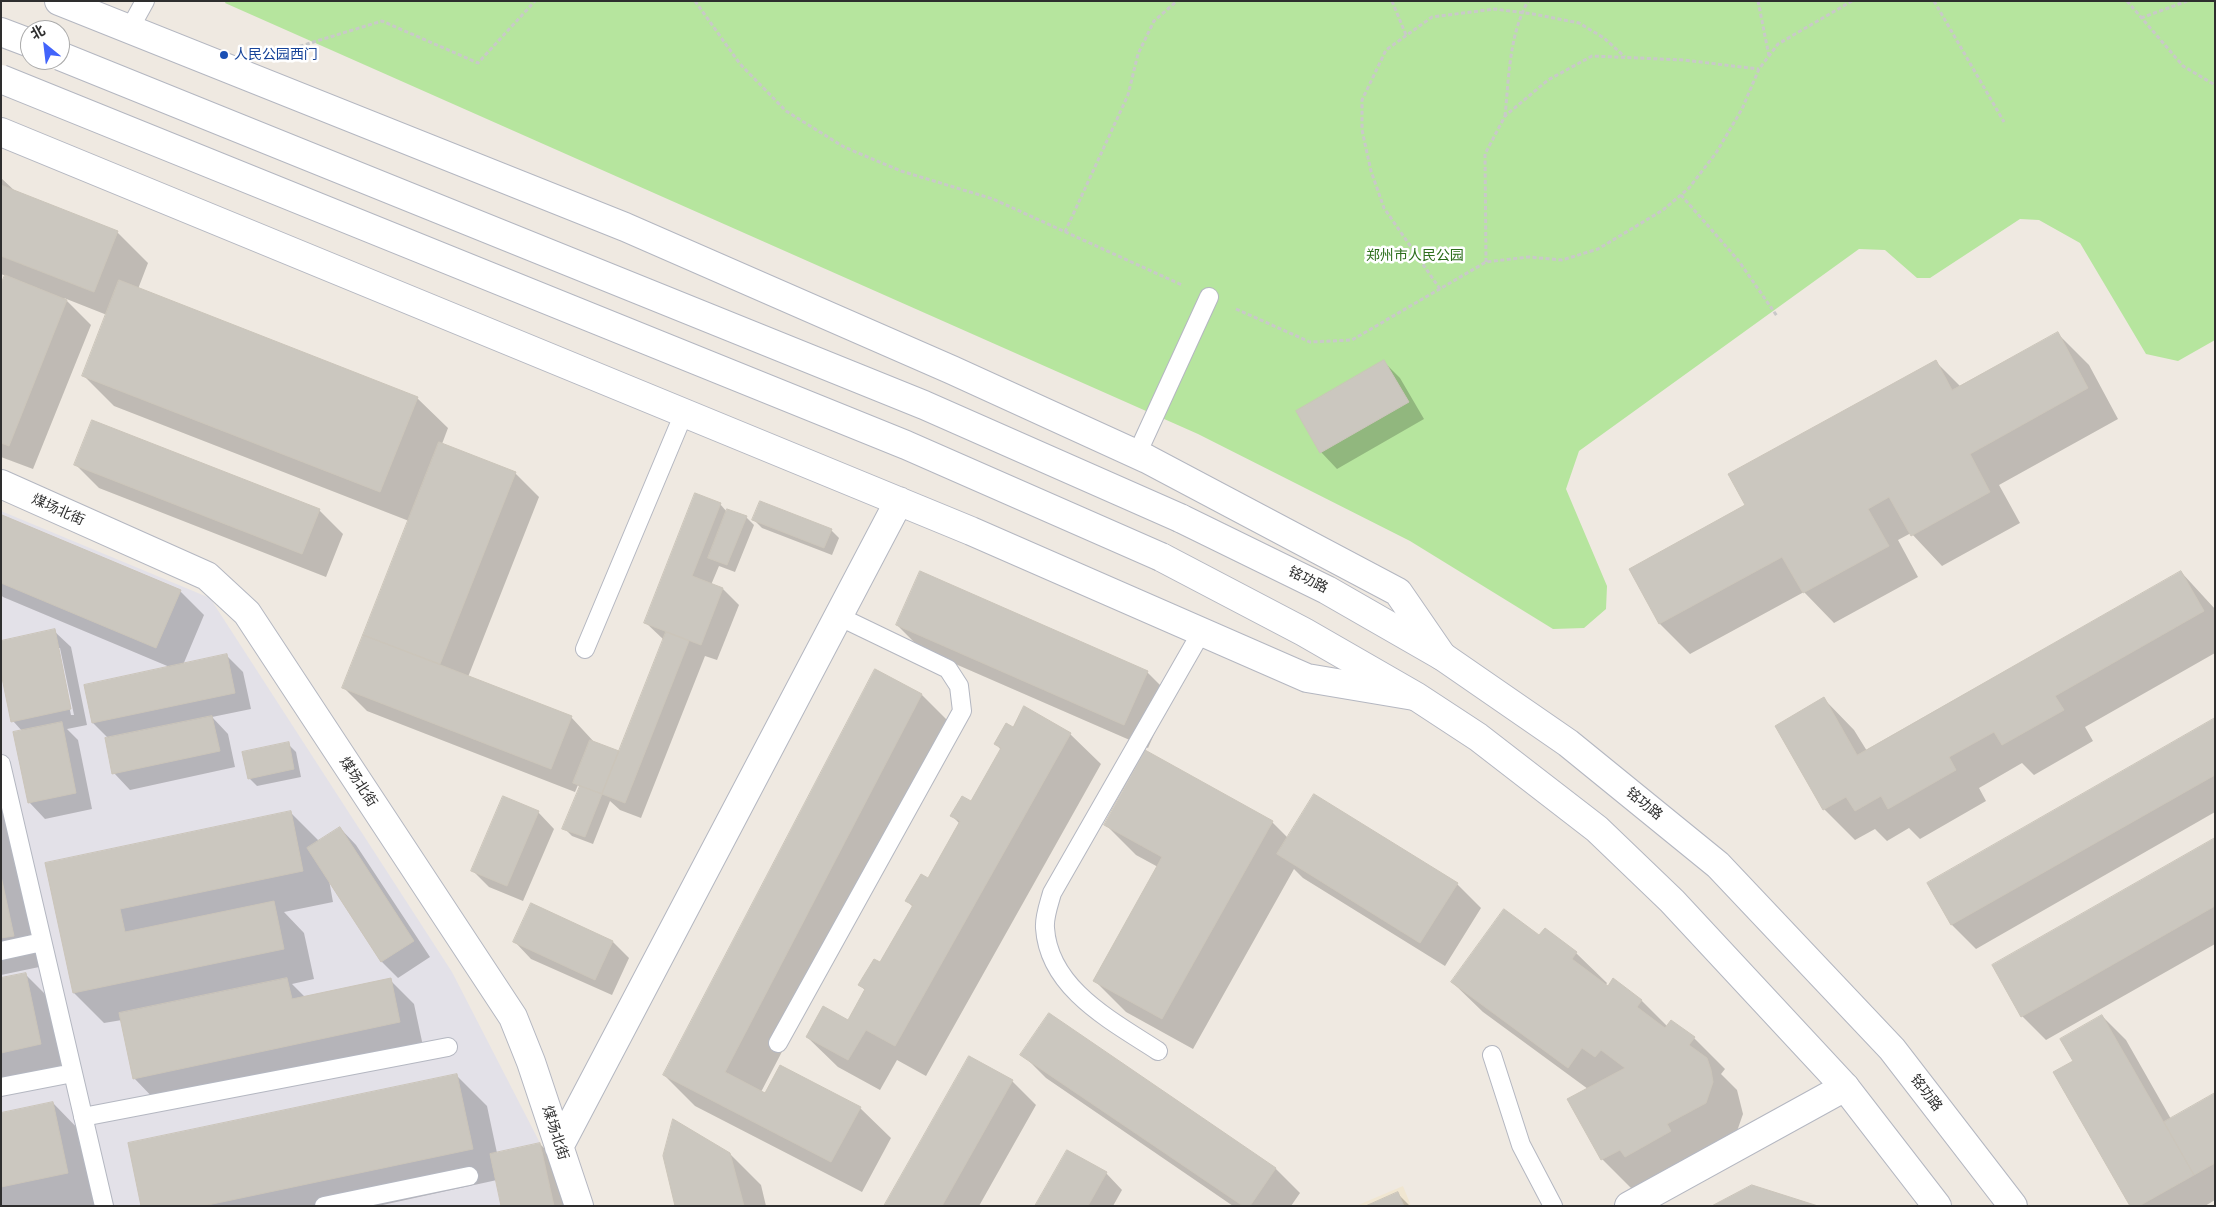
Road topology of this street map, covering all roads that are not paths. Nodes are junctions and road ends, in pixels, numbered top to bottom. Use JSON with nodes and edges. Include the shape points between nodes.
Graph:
{"nodes":[{"id":1,"x":58,"y":1,"type":"edge"},
{"id":2,"x":146,"y":1,"type":"edge"},
{"id":3,"x":129,"y":30,"type":"junction"},
{"id":4,"x":2,"y":31,"type":"edge"},
{"id":5,"x":20,"y":39,"type":"edge"},
{"id":6,"x":70,"y":60,"type":"edge"},
{"id":7,"x":1,"y":79,"type":"edge"},
{"id":8,"x":1,"y":132,"type":"edge"},
{"id":9,"x":1209,"y":296,"type":"road end"},
{"id":10,"x":684,"y":413,"type":"junction"},
{"id":11,"x":1137,"y":454,"type":"junction"},
{"id":12,"x":1,"y":484,"type":"edge"},
{"id":13,"x":899,"y":501,"type":"junction"},
{"id":14,"x":838,"y":616,"type":"junction"},
{"id":15,"x":1202,"y":631,"type":"junction"},
{"id":16,"x":585,"y":649,"type":"dead end"},
{"id":17,"x":1442,"y":656,"type":"junction"},
{"id":18,"x":1417,"y":697,"type":"junction"},
{"id":19,"x":1,"y":764,"type":"edge"},
{"id":20,"x":42,"y":942,"type":"junction"},
{"id":21,"x":1,"y":951,"type":"edge"},
{"id":22,"x":778,"y":1043,"type":"dead end"},
{"id":23,"x":448,"y":1047,"type":"dead end"},
{"id":24,"x":1158,"y":1051,"type":"dead end"},
{"id":25,"x":1492,"y":1055,"type":"dead end"},
{"id":26,"x":73,"y":1073,"type":"junction"},
{"id":27,"x":1,"y":1087,"type":"edge"},
{"id":28,"x":1845,"y":1087,"type":"junction"},
{"id":29,"x":83,"y":1117,"type":"junction"},
{"id":30,"x":559,"y":1147,"type":"junction"},
{"id":31,"x":469,"y":1176,"type":"dead end"},
{"id":32,"x":104,"y":1206,"type":"edge"},
{"id":33,"x":324,"y":1206,"type":"edge"},
{"id":34,"x":579,"y":1206,"type":"edge"},
{"id":35,"x":1553,"y":1206,"type":"edge"},
{"id":36,"x":1629,"y":1206,"type":"edge"},
{"id":37,"x":1937,"y":1206,"type":"edge"},
{"id":38,"x":2013,"y":1206,"type":"edge"}],
"edges":[{"from":1,"to":3,"type":"street"},
{"from":2,"to":3,"type":"lane"},
{"from":3,"to":11,"type":"street","via":[[625,228]]},
{"from":4,"to":5,"type":"street"},
{"from":6,"to":17,"type":"street","name":"铭功路","bridge":true,"via":[[924,405],[1180,518],[1328,590]]},
{"from":7,"to":18,"type":"street","bridge":true,"via":[[906,445],[1161,557],[1304,632]]},
{"from":8,"to":10,"type":"street"},
{"from":9,"to":11,"type":"lane"},
{"from":10,"to":13,"type":"street"},
{"from":10,"to":16,"type":"lane"},
{"from":11,"to":17,"type":"street","via":[[1398,592]]},
{"from":12,"to":30,"type":"street","name":"煤场北街","via":[[207,576],[247,614],[513,1017]]},
{"from":13,"to":14,"type":"street"},
{"from":13,"to":15,"type":"street"},
{"from":14,"to":22,"type":"lane","via":[[948,669],[959,686],[962,711]]},
{"from":14,"to":30,"type":"street"},
{"from":15,"to":18,"type":"street","via":[[1307,678]]},
{"from":15,"to":24,"type":"lane","via":[[1052,893],[1045,925],[1048,950],[1069,985],[1091,1008]]},
{"from":17,"to":38,"type":"street","name":"铭功路","via":[[1568,743],[1718,865],[1892,1049]]},
{"from":18,"to":28,"type":"street","via":[[1486,743],[1597,829],[1672,901]]},
{"from":19,"to":20,"type":"lane"},
{"from":20,"to":21,"type":"lane"},
{"from":20,"to":26,"type":"lane"},
{"from":23,"to":29,"type":"lane"},
{"from":25,"to":35,"type":"lane","via":[[1521,1145]]},
{"from":26,"to":27,"type":"lane"},
{"from":26,"to":29,"type":"lane"},
{"from":28,"to":36,"type":"street"},
{"from":28,"to":37,"type":"street"},
{"from":29,"to":32,"type":"lane"},
{"from":30,"to":34,"type":"street","name":"煤场北街"},
{"from":31,"to":33,"type":"lane"}]}
